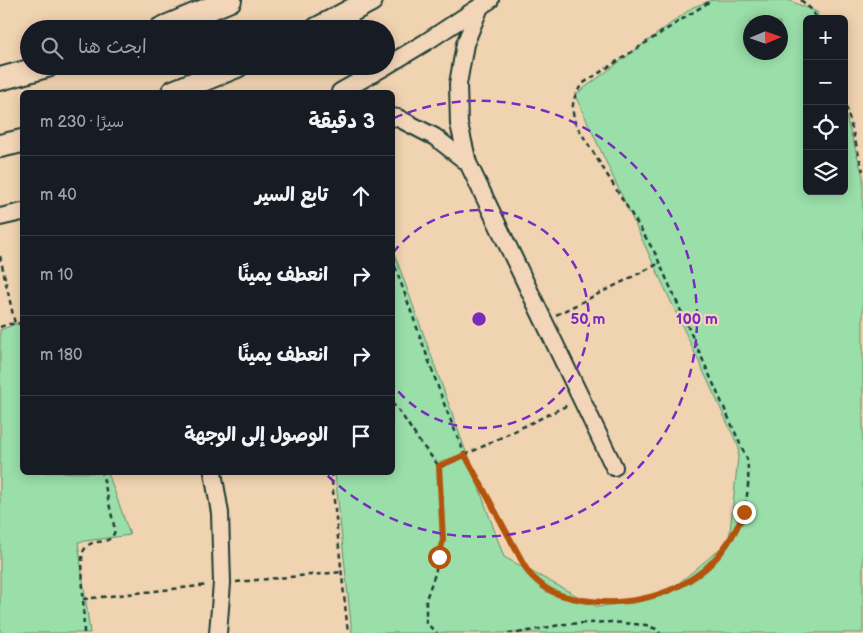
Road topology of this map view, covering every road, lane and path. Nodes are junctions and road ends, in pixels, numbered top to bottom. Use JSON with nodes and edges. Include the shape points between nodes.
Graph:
{"nodes":[{"id":1,"x":230,"y":0,"type":"edge"},
{"id":2,"x":371,"y":0,"type":"edge"},
{"id":3,"x":712,"y":0,"type":"edge"},
{"id":4,"x":801,"y":0,"type":"edge"},
{"id":5,"x":485,"y":3,"type":"edge"},
{"id":6,"x":815,"y":15,"type":"edge"},
{"id":7,"x":182,"y":20,"type":"edge"},
{"id":8,"x":334,"y":20,"type":"edge"},
{"id":9,"x":395,"y":61,"type":"edge"},
{"id":10,"x":20,"y":73,"type":"edge"},
{"id":11,"x":215,"y":75,"type":"edge"},
{"id":12,"x":370,"y":75,"type":"edge"},
{"id":13,"x":0,"y":79,"type":"edge"},
{"id":14,"x":178,"y":90,"type":"edge"},
{"id":15,"x":344,"y":90,"type":"edge"},
{"id":16,"x":846,"y":105,"type":"edge"},
{"id":17,"x":395,"y":118,"type":"edge"},
{"id":18,"x":20,"y":142,"type":"edge"},
{"id":19,"x":0,"y":146,"type":"edge"},
{"id":20,"x":468,"y":164,"type":"junction"},
{"id":21,"x":863,"y":171,"type":"edge"},
{"id":22,"x":20,"y":212,"type":"edge"},
{"id":23,"x":0,"y":217,"type":"edge"},
{"id":24,"x":0,"y":256,"type":"edge"},
{"id":25,"x":660,"y":263,"type":"junction"},
{"id":26,"x":395,"y":266,"type":"edge"},
{"id":27,"x":544,"y":321,"type":"junction"},
{"id":28,"x":20,"y":323,"type":"edge"},
{"id":29,"x":15,"y":324,"type":"junction"},
{"id":30,"x":0,"y":327,"type":"edge"},
{"id":31,"x":581,"y":398,"type":"junction"},
{"id":32,"x":395,"y":406,"type":"edge"},
{"id":33,"x":465,"y":455,"type":"junction"},
{"id":34,"x":439,"y":466,"type":"junction"},
{"id":35,"x":614,"y":467,"type":"dead end"},
{"id":36,"x":103,"y":475,"type":"edge"},
{"id":37,"x":214,"y":475,"type":"edge"},
{"id":38,"x":331,"y":475,"type":"edge"},
{"id":39,"x":84,"y":633,"type":"edge"},
{"id":40,"x":218,"y":633,"type":"edge"},
{"id":41,"x":348,"y":633,"type":"edge"},
{"id":42,"x":437,"y":633,"type":"edge"},
{"id":43,"x":508,"y":633,"type":"edge"},
{"id":44,"x":519,"y":633,"type":"edge"},
{"id":45,"x":660,"y":633,"type":"edge"}],
"edges":[{"from":1,"to":7,"type":"street"},
{"from":2,"to":8,"type":"street"},
{"from":3,"to":25,"type":"path","via":[[582,84],[572,106],[575,123]]},
{"from":4,"to":6,"type":"path"},
{"from":5,"to":9,"type":"street"},
{"from":5,"to":20,"type":"street","via":[[465,44],[458,84],[459,124]]},
{"from":10,"to":13,"type":"street"},
{"from":11,"to":14,"type":"street"},
{"from":12,"to":15,"type":"street"},
{"from":16,"to":21,"type":"path"},
{"from":17,"to":20,"type":"street","via":[[435,137]]},
{"from":18,"to":19,"type":"street"},
{"from":20,"to":27,"type":"street"},
{"from":22,"to":23,"type":"street"},
{"from":24,"to":29,"type":"path"},
{"from":25,"to":27,"type":"path"},
{"from":25,"to":33,"type":"path","via":[[746,459],[748,486],[744,512],[732,537],[715,559],[680,585],[638,600],[592,602],[558,594],[528,572]]},
{"from":26,"to":33,"type":"path"},
{"from":27,"to":31,"type":"street"},
{"from":28,"to":29,"type":"path"},
{"from":29,"to":30,"type":"path"},
{"from":31,"to":33,"type":"path"},
{"from":31,"to":35,"type":"street"},
{"from":32,"to":34,"type":"path"},
{"from":33,"to":34,"type":"path"},
{"from":34,"to":42,"type":"path","via":[[443,540],[426,599],[426,623]]},
{"from":36,"to":39,"type":"path","via":[[115,530],[107,540],[90,542],[84,547]]},
{"from":37,"to":40,"type":"street","via":[[220,513],[222,583]]},
{"from":38,"to":41,"type":"path"},
{"from":43,"to":44,"type":"path"},
{"from":44,"to":45,"type":"path","via":[[565,624],[612,622],[646,625]]}]}
